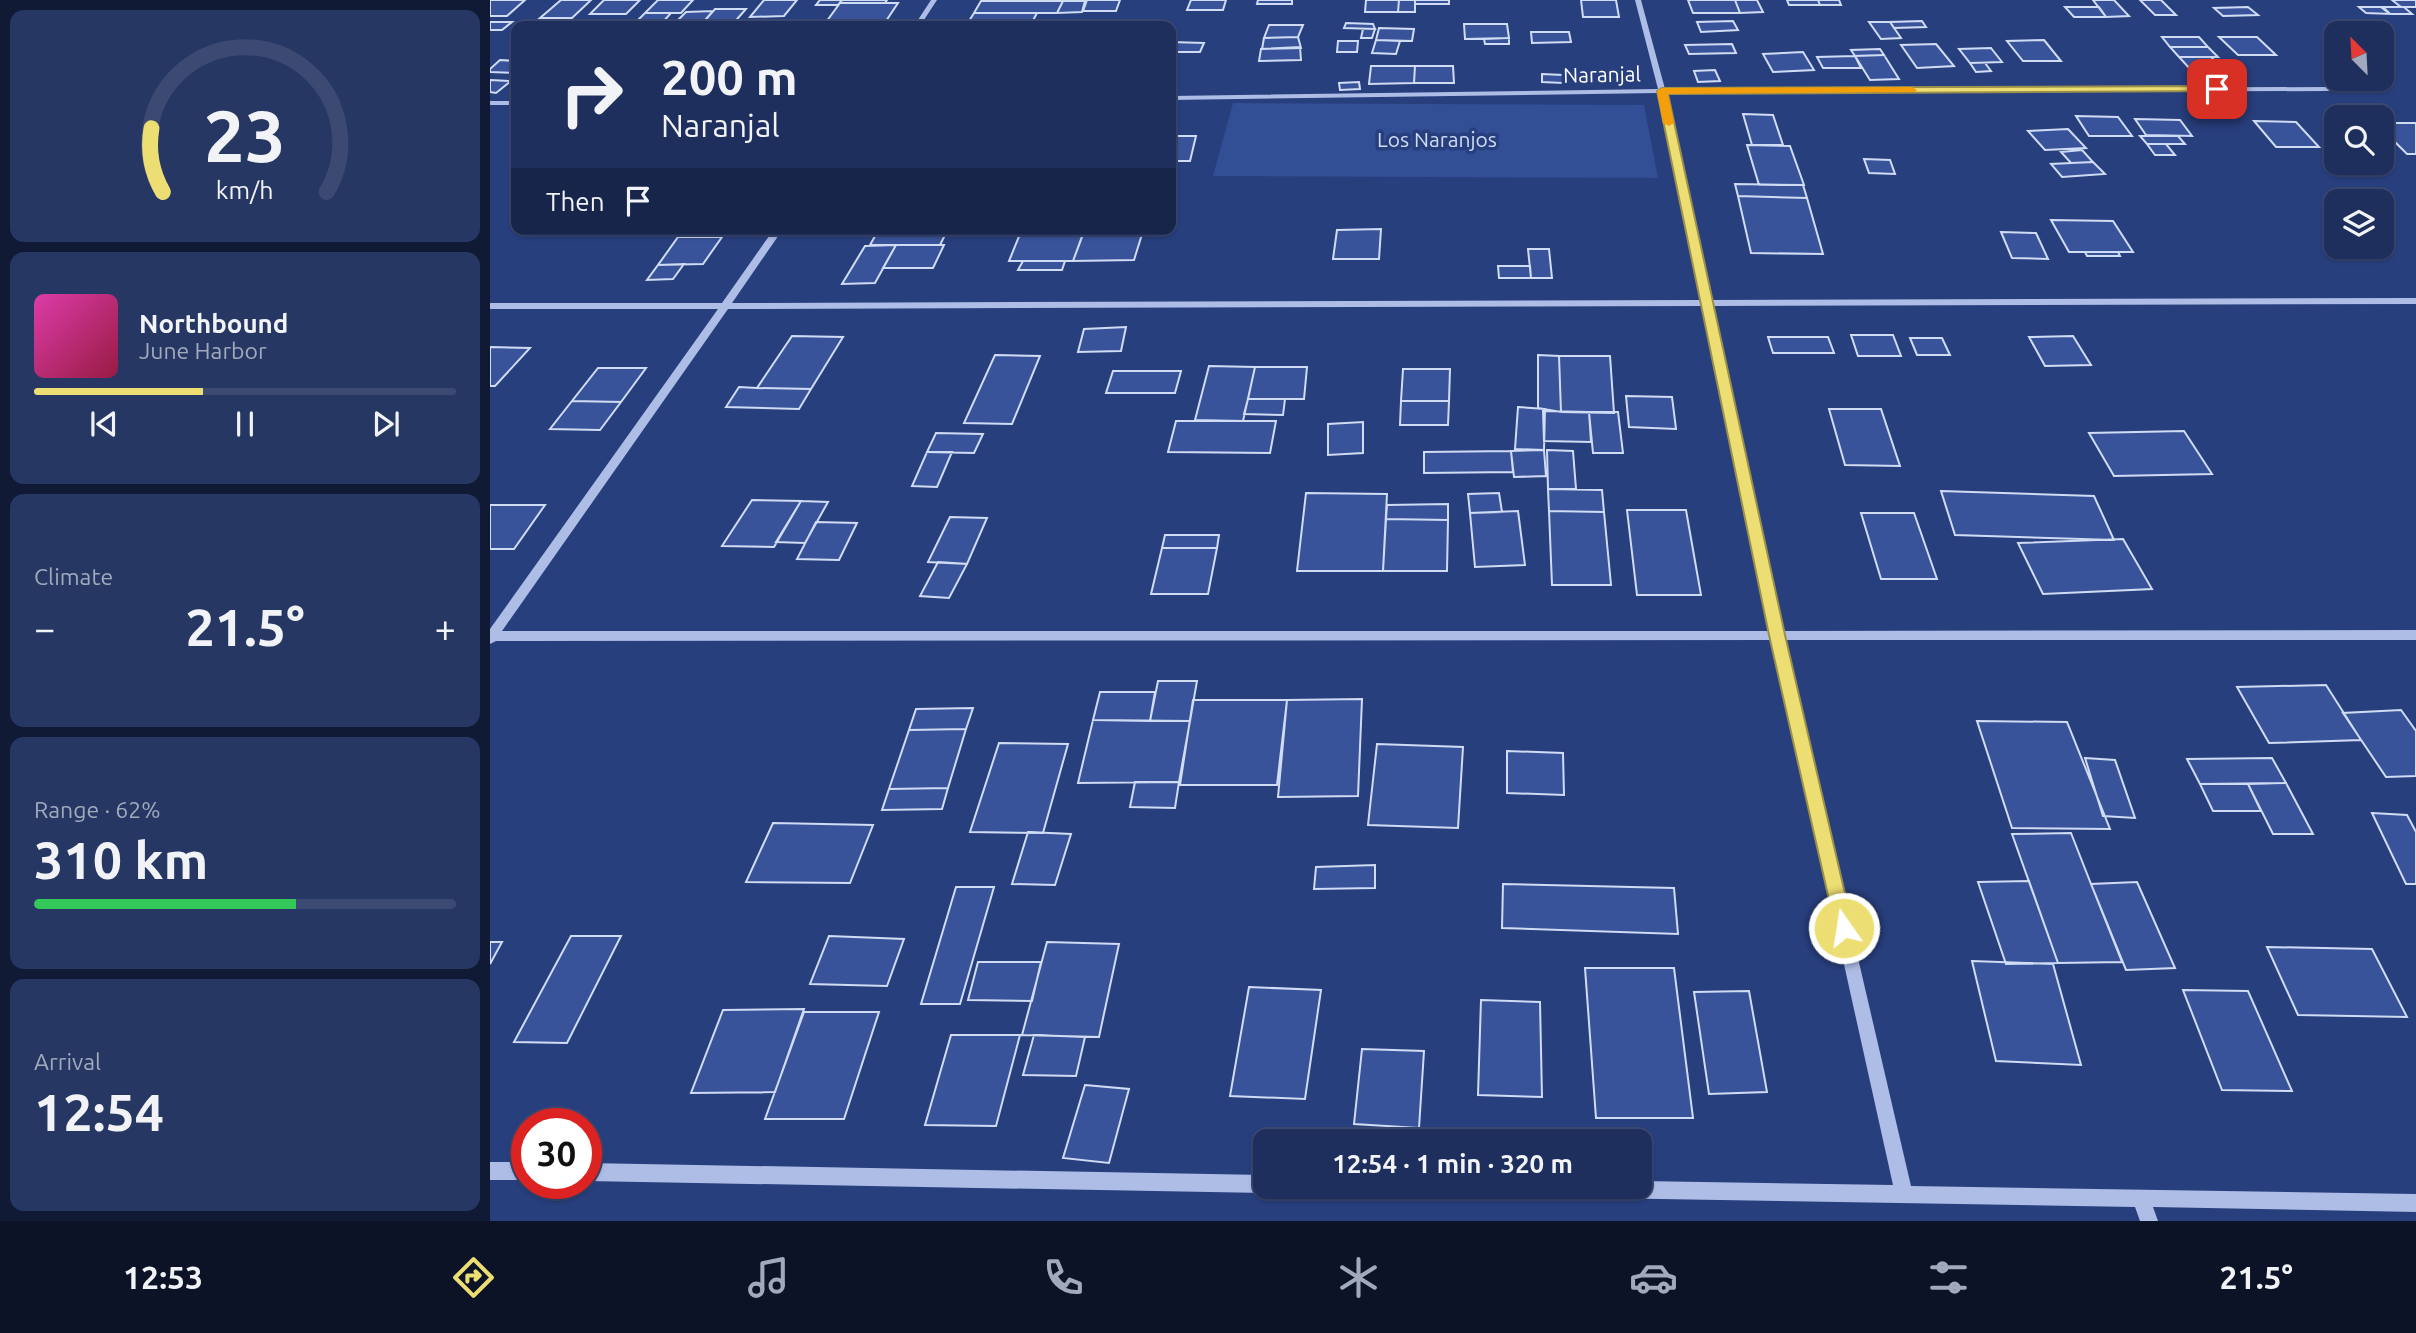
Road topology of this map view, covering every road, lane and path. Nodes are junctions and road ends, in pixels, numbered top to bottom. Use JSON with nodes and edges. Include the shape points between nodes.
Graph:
{"nodes":[{"id":1,"x":934,"y":0,"type":"edge"},
{"id":2,"x":1638,"y":0,"type":"edge"},
{"id":3,"x":920,"y":21,"type":"edge"},
{"id":4,"x":2324,"y":89,"type":"edge"},
{"id":5,"x":1662,"y":91,"type":"junction"},
{"id":6,"x":1176,"y":98,"type":"edge"},
{"id":7,"x":490,"y":103,"type":"edge"},
{"id":8,"x":511,"y":103,"type":"edge"},
{"id":9,"x":775,"y":235,"type":"edge"},
{"id":10,"x":1705,"y":301,"type":"junction"},
{"id":11,"x":2416,"y":302,"type":"edge"},
{"id":12,"x":490,"y":306,"type":"edge"},
{"id":13,"x":726,"y":306,"type":"junction"},
{"id":14,"x":1777,"y":635,"type":"junction"},
{"id":15,"x":2416,"y":635,"type":"edge"},
{"id":16,"x":491,"y":637,"type":"edge"},
{"id":17,"x":490,"y":1171,"type":"edge"},
{"id":18,"x":511,"y":1171,"type":"edge"},
{"id":19,"x":602,"y":1172,"type":"edge"},
{"id":20,"x":1253,"y":1184,"type":"edge"},
{"id":21,"x":1652,"y":1190,"type":"edge"},
{"id":22,"x":1904,"y":1195,"type":"junction"},
{"id":23,"x":2141,"y":1199,"type":"junction"},
{"id":24,"x":2416,"y":1203,"type":"edge"},
{"id":25,"x":2149,"y":1221,"type":"edge"}],
"edges":[{"from":1,"to":3,"type":"street"},
{"from":2,"to":5,"type":"street"},
{"from":4,"to":5,"type":"street","name":"Naranjal"},
{"from":5,"to":6,"type":"street","name":"Naranjal"},
{"from":5,"to":10,"type":"street"},
{"from":7,"to":8,"type":"street"},
{"from":9,"to":13,"type":"street"},
{"from":10,"to":11,"type":"street"},
{"from":10,"to":13,"type":"street"},
{"from":10,"to":14,"type":"street"},
{"from":12,"to":13,"type":"street"},
{"from":13,"to":16,"type":"street"},
{"from":14,"to":15,"type":"street"},
{"from":14,"to":16,"type":"street"},
{"from":14,"to":22,"type":"street"},
{"from":17,"to":18,"type":"street"},
{"from":19,"to":20,"type":"street"},
{"from":21,"to":22,"type":"street"},
{"from":22,"to":23,"type":"street"},
{"from":23,"to":24,"type":"street"},
{"from":23,"to":25,"type":"street"}]}
